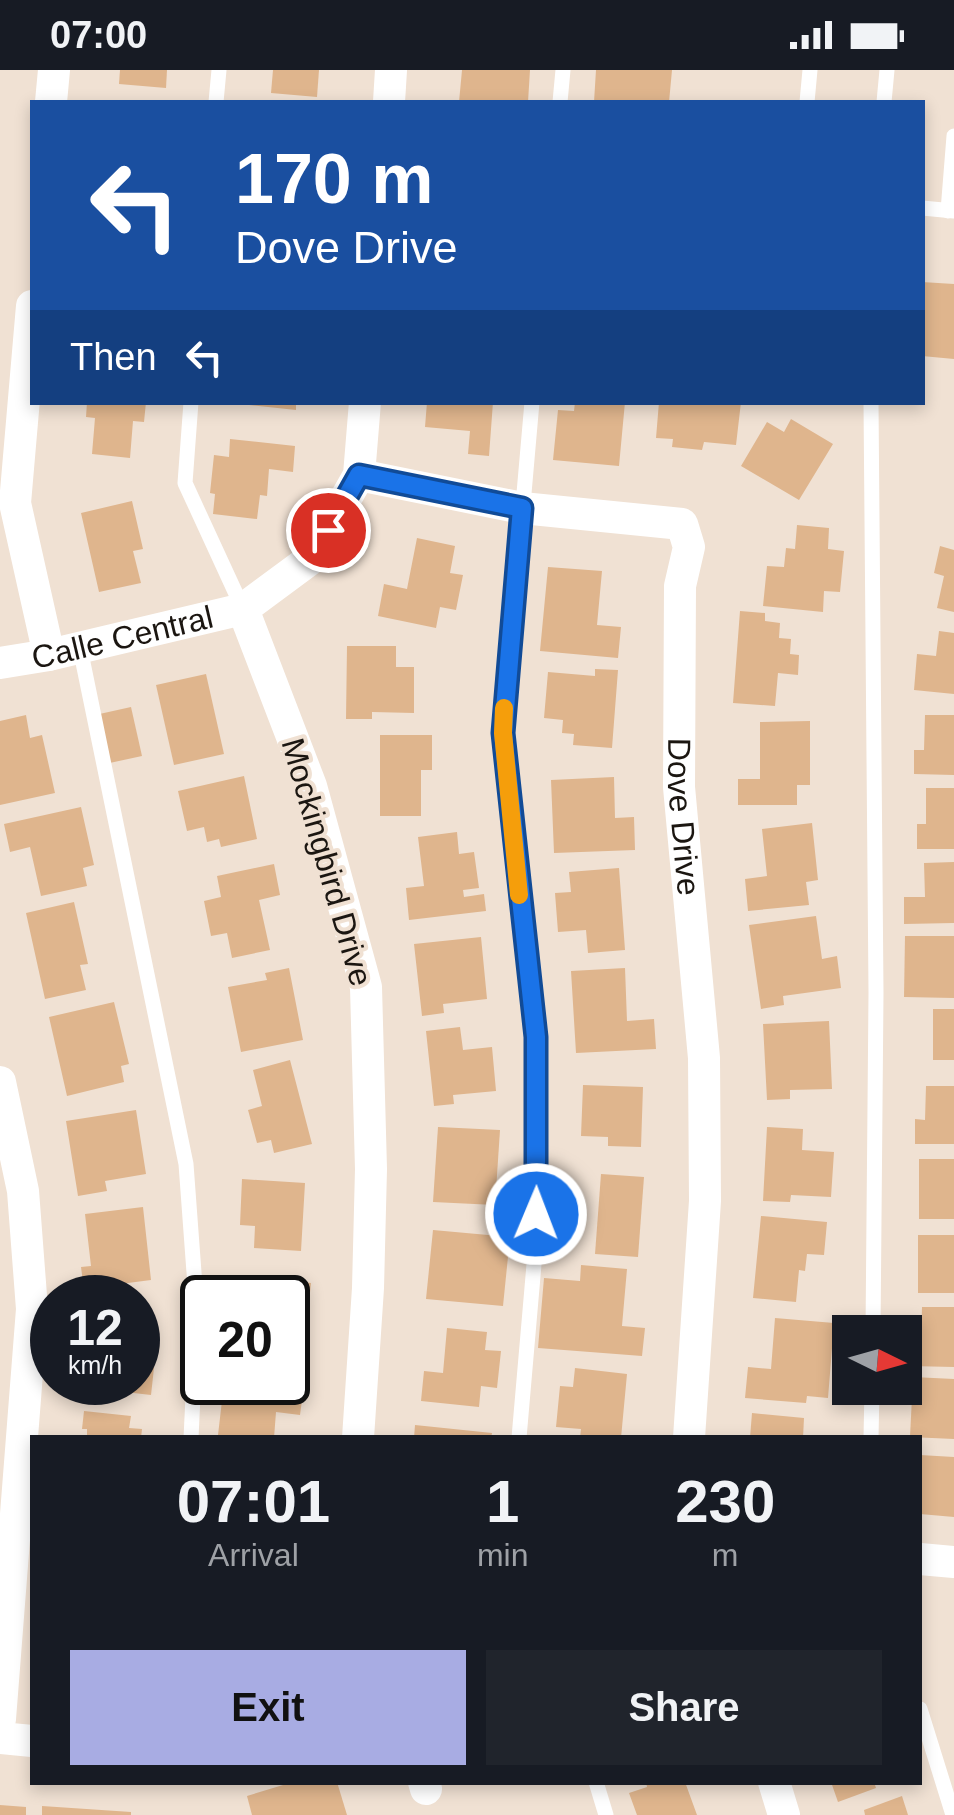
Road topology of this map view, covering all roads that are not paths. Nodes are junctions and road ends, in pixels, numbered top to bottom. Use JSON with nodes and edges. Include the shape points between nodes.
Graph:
{"nodes":[{"id":1,"x":54,"y":70,"type":"edge"},
{"id":2,"x":219,"y":70,"type":"edge"},
{"id":3,"x":391,"y":70,"type":"edge"},
{"id":4,"x":563,"y":70,"type":"edge"},
{"id":5,"x":810,"y":70,"type":"edge"},
{"id":6,"x":887,"y":70,"type":"edge"},
{"id":7,"x":51,"y":100,"type":"edge"},
{"id":8,"x":216,"y":100,"type":"edge"},
{"id":9,"x":389,"y":100,"type":"edge"},
{"id":10,"x":560,"y":100,"type":"edge"},
{"id":11,"x":807,"y":100,"type":"edge"},
{"id":12,"x":884,"y":100,"type":"edge"},
{"id":13,"x":954,"y":136,"type":"edge"},
{"id":14,"x":925,"y":208,"type":"edge"},
{"id":15,"x":951,"y":211,"type":"edge"},
{"id":16,"x":30,"y":329,"type":"edge"},
{"id":17,"x":191,"y":405,"type":"edge"},
{"id":18,"x":365,"y":405,"type":"edge"},
{"id":19,"x":532,"y":405,"type":"edge"},
{"id":20,"x":871,"y":405,"type":"edge"},
{"id":21,"x":359,"y":475,"type":"junction"},
{"id":22,"x":522,"y":508,"type":"junction"},
{"id":23,"x":243,"y":609,"type":"junction"},
{"id":24,"x":64,"y":651,"type":"junction"},
{"id":25,"x":0,"y":662,"type":"edge"},
{"id":26,"x":0,"y":1082,"type":"edge"},
{"id":27,"x":873,"y":1315,"type":"edge"},
{"id":28,"x":872,"y":1405,"type":"edge"},
{"id":29,"x":191,"y":1435,"type":"edge"},
{"id":30,"x":358,"y":1435,"type":"edge"},
{"id":31,"x":518,"y":1435,"type":"edge"},
{"id":32,"x":689,"y":1435,"type":"edge"},
{"id":33,"x":871,"y":1435,"type":"edge"},
{"id":34,"x":922,"y":1559,"type":"edge"},
{"id":35,"x":954,"y":1562,"type":"edge"},
{"id":36,"x":922,"y":1715,"type":"edge"},
{"id":37,"x":0,"y":1718,"type":"edge"},
{"id":38,"x":0,"y":1738,"type":"edge"},
{"id":39,"x":30,"y":1741,"type":"edge"},
{"id":40,"x":597,"y":1785,"type":"edge"},
{"id":41,"x":775,"y":1785,"type":"edge"},
{"id":42,"x":606,"y":1815,"type":"edge"},
{"id":43,"x":784,"y":1815,"type":"edge"},
{"id":44,"x":954,"y":1815,"type":"edge"}],
"edges":[{"from":1,"to":7,"type":"street"},
{"from":2,"to":8,"type":"lane"},
{"from":3,"to":9,"type":"street"},
{"from":4,"to":10,"type":"lane"},
{"from":5,"to":11,"type":"lane"},
{"from":6,"to":12,"type":"lane"},
{"from":13,"to":15,"type":"lane"},
{"from":14,"to":15,"type":"lane"},
{"from":16,"to":24,"type":"street","via":[[15,502]]},
{"from":17,"to":23,"type":"lane","via":[[184,483]]},
{"from":18,"to":21,"type":"street"},
{"from":19,"to":22,"type":"lane"},
{"from":20,"to":27,"type":"lane"},
{"from":21,"to":22,"type":"street","name":"Dove Drive"},
{"from":21,"to":23,"type":"street","via":[[312,558]]},
{"from":22,"to":31,"type":"lane","via":[[503,733],[538,1113],[535,1252]]},
{"from":22,"to":32,"type":"street","name":"Dove Drive","via":[[682,524],[688,547],[680,586],[679,786],[704,1058]]},
{"from":23,"to":24,"type":"street","name":"Calle Central"},
{"from":23,"to":30,"type":"street","name":"Mockingbird Drive","via":[[311,786],[366,987],[371,1169]]},
{"from":24,"to":25,"type":"street","name":"Calle Central"},
{"from":24,"to":29,"type":"lane","via":[[186,1164],[197,1313]]},
{"from":26,"to":37,"type":"street","via":[[23,1191],[32,1309]]},
{"from":28,"to":33,"type":"lane"},
{"from":34,"to":35,"type":"street"},
{"from":36,"to":44,"type":"lane"},
{"from":38,"to":39,"type":"street"},
{"from":40,"to":42,"type":"lane"},
{"from":41,"to":43,"type":"street"}]}
